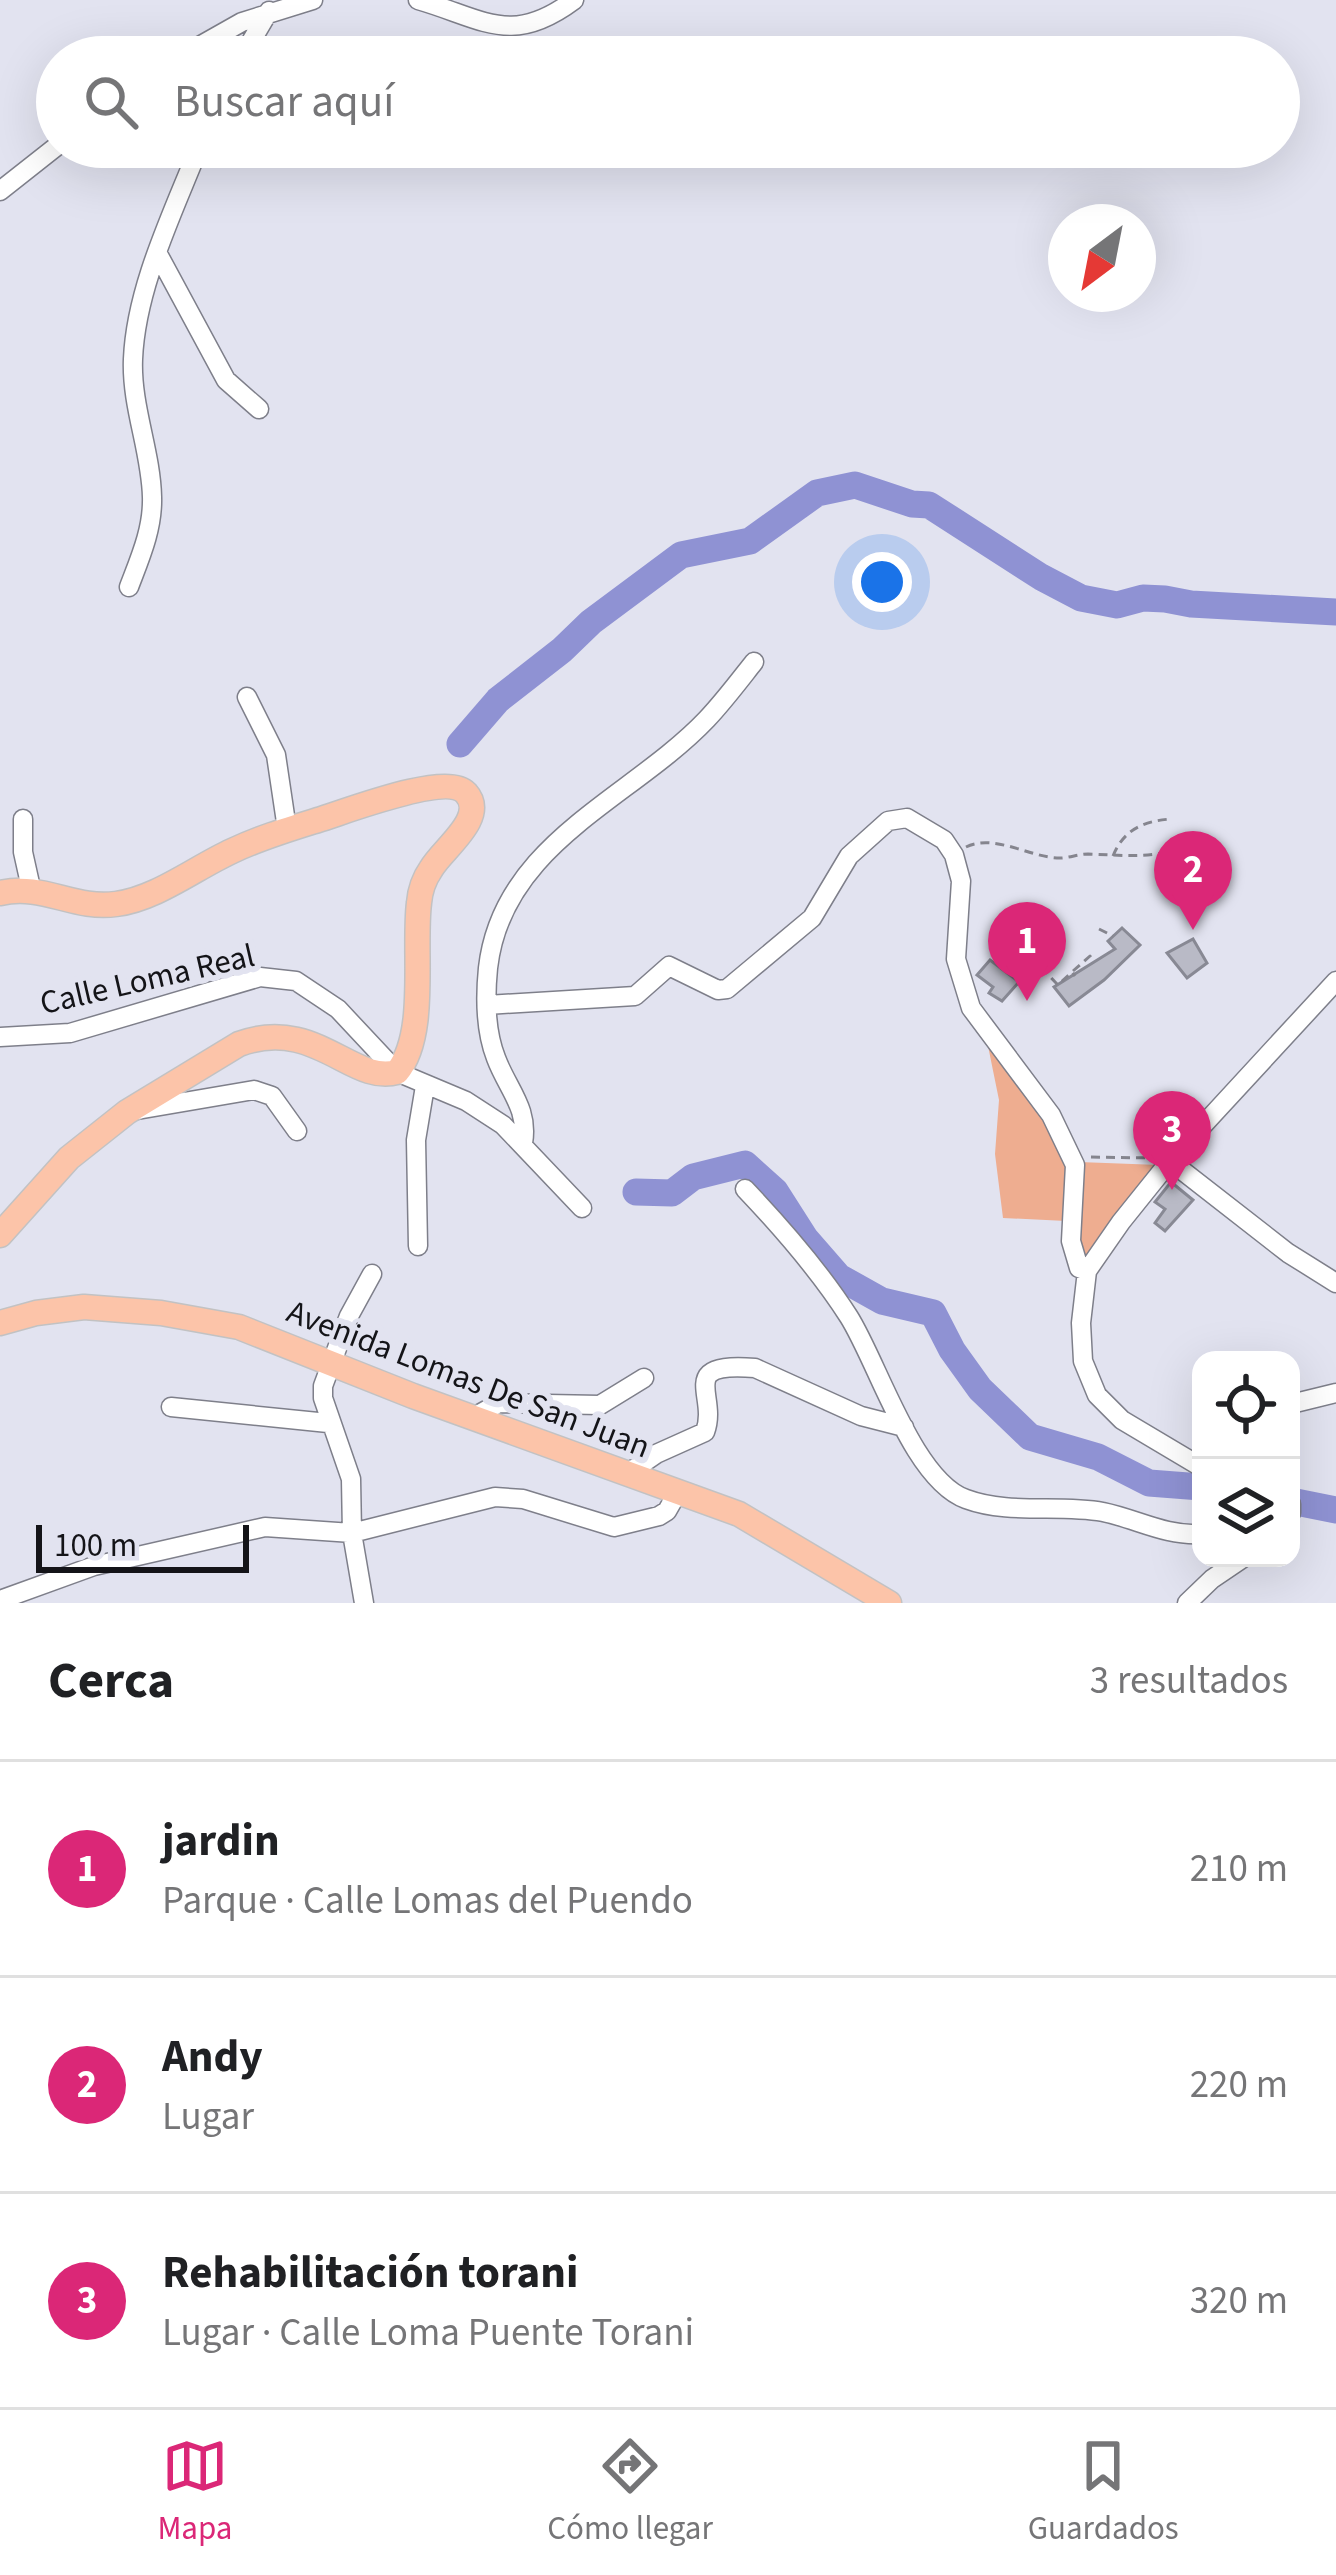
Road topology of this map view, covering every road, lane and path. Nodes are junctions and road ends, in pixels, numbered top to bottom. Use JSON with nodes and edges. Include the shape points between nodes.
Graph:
{"nodes":[{"id":1,"x":313,"y":0,"type":"edge"},
{"id":2,"x":418,"y":0,"type":"edge"},
{"id":3,"x":574,"y":0,"type":"edge"},
{"id":4,"x":269,"y":11,"type":"junction"},
{"id":5,"x":213,"y":36,"type":"edge"},
{"id":6,"x":254,"y":36,"type":"edge"},
{"id":7,"x":36,"y":163,"type":"edge"},
{"id":8,"x":191,"y":168,"type":"edge"},
{"id":9,"x":0,"y":191,"type":"edge"},
{"id":10,"x":158,"y":254,"type":"junction"},
{"id":11,"x":259,"y":409,"type":"dead end"},
{"id":12,"x":129,"y":586,"type":"dead end"},
{"id":13,"x":754,"y":662,"type":"dead end"},
{"id":14,"x":247,"y":697,"type":"dead end"},
{"id":15,"x":23,"y":819,"type":"dead end"},
{"id":16,"x":1171,"y":819,"type":"dead end"},
{"id":17,"x":287,"y":829,"type":"junction"},
{"id":18,"x":1183,"y":848,"type":"dead end"},
{"id":19,"x":954,"y":855,"type":"junction"},
{"id":20,"x":1113,"y":858,"type":"junction"},
{"id":21,"x":31,"y":888,"type":"junction"},
{"id":22,"x":0,"y":893,"type":"edge"},
{"id":23,"x":1100,"y":929,"type":"dead end"},
{"id":24,"x":1113,"y":936,"type":"dead end"},
{"id":25,"x":1092,"y":960,"type":"dead end"},
{"id":26,"x":1041,"y":967,"type":"dead end"},
{"id":27,"x":1336,"y":981,"type":"edge"},
{"id":28,"x":487,"y":1005,"type":"junction"},
{"id":29,"x":0,"y":1037,"type":"edge"},
{"id":30,"x":397,"y":1072,"type":"junction"},
{"id":31,"x":425,"y":1086,"type":"junction"},
{"id":32,"x":127,"y":1112,"type":"junction"},
{"id":33,"x":297,"y":1131,"type":"dead end"},
{"id":34,"x":523,"y":1143,"type":"junction"},
{"id":35,"x":1071,"y":1157,"type":"junction"},
{"id":36,"x":1171,"y":1160,"type":"junction"},
{"id":37,"x":745,"y":1189,"type":"dead end"},
{"id":38,"x":582,"y":1208,"type":"dead end"},
{"id":39,"x":0,"y":1235,"type":"edge"},
{"id":40,"x":418,"y":1246,"type":"dead end"},
{"id":41,"x":1087,"y":1271,"type":"junction"},
{"id":42,"x":373,"y":1274,"type":"dead end"},
{"id":43,"x":1336,"y":1282,"type":"edge"},
{"id":44,"x":0,"y":1323,"type":"edge"},
{"id":45,"x":331,"y":1363,"type":"junction"},
{"id":46,"x":644,"y":1378,"type":"dead end"},
{"id":47,"x":1336,"y":1393,"type":"edge"},
{"id":48,"x":1300,"y":1402,"type":"edge"},
{"id":49,"x":171,"y":1408,"type":"dead end"},
{"id":50,"x":472,"y":1418,"type":"junction"},
{"id":51,"x":328,"y":1423,"type":"junction"},
{"id":52,"x":904,"y":1427,"type":"junction"},
{"id":53,"x":1192,"y":1461,"type":"edge"},
{"id":54,"x":627,"y":1474,"type":"junction"},
{"id":55,"x":679,"y":1490,"type":"junction"},
{"id":56,"x":352,"y":1534,"type":"junction"},
{"id":57,"x":1192,"y":1534,"type":"edge"},
{"id":58,"x":1230,"y":1567,"type":"edge"},
{"id":59,"x":0,"y":1600,"type":"edge"},
{"id":60,"x":364,"y":1603,"type":"edge"},
{"id":61,"x":889,"y":1603,"type":"edge"},
{"id":62,"x":1187,"y":1603,"type":"edge"}],
"edges":[{"from":1,"to":4,"type":"street"},
{"from":2,"to":3,"type":"street","via":[[490,25],[525,27]]},
{"from":4,"to":5,"type":"street"},
{"from":4,"to":6,"type":"street"},
{"from":7,"to":9,"type":"street"},
{"from":8,"to":10,"type":"street"},
{"from":10,"to":11,"type":"street","via":[[226,380]]},
{"from":10,"to":12,"type":"street","via":[[133,355],[152,498],[147,542]]},
{"from":13,"to":28,"type":"street","via":[[706,721],[533,866],[494,935]]},
{"from":14,"to":17,"type":"street","via":[[276,755]]},
{"from":15,"to":21,"type":"street"},
{"from":16,"to":20,"type":"path","via":[[1139,824]]},
{"from":17,"to":21,"type":"main road","via":[[117,904]]},
{"from":17,"to":30,"type":"main road","via":[[434,786],[468,795],[468,823],[420,893],[413,1035]]},
{"from":18,"to":20,"type":"path"},
{"from":19,"to":20,"type":"path","via":[[972,843]]},
{"from":19,"to":28,"type":"street","via":[[908,818],[887,821],[849,856],[812,918],[735,985],[718,990],[669,966],[635,996]]},
{"from":19,"to":35,"type":"street","via":[[961,881],[956,958],[970,1008],[1051,1115]]},
{"from":21,"to":22,"type":"main road"},
{"from":23,"to":24,"type":"path"},
{"from":25,"to":26,"type":"path","via":[[1058,985]]},
{"from":27,"to":36,"type":"street"},
{"from":28,"to":34,"type":"street","via":[[492,1047],[524,1110]]},
{"from":29,"to":30,"type":"street","name":"Calle Loma Real","via":[[70,1033],[260,977],[317,992]]},
{"from":30,"to":31,"type":"street","name":"Calle Loma Real"},
{"from":30,"to":32,"type":"main road","via":[[377,1074],[312,1042],[253,1039]]},
{"from":31,"to":34,"type":"street","name":"Calle Loma Real","via":[[466,1101]]},
{"from":31,"to":40,"type":"street","via":[[416,1140]]},
{"from":32,"to":33,"type":"street","via":[[254,1090],[272,1096]]},
{"from":32,"to":39,"type":"main road","via":[[69,1158]]},
{"from":34,"to":38,"type":"street","name":"Calle Loma Real"},
{"from":35,"to":36,"type":"path"},
{"from":35,"to":41,"type":"street","via":[[1071,1241]]},
{"from":36,"to":41,"type":"street"},
{"from":36,"to":43,"type":"street"},
{"from":37,"to":52,"type":"street","via":[[851,1321]]},
{"from":41,"to":53,"type":"street","via":[[1084,1361],[1097,1395],[1122,1420]]},
{"from":42,"to":45,"type":"street"},
{"from":44,"to":45,"type":"main road","name":"Avenida Lomas De San Juan","via":[[84,1306],[161,1312],[239,1327]]},
{"from":45,"to":50,"type":"main road","name":"Avenida Lomas De San Juan"},
{"from":45,"to":51,"type":"street","via":[[323,1386]]},
{"from":46,"to":50,"type":"street","via":[[600,1405],[500,1403]]},
{"from":47,"to":48,"type":"street"},
{"from":49,"to":51,"type":"street"},
{"from":50,"to":54,"type":"main road","name":"Avenida Lomas De San Juan"},
{"from":51,"to":56,"type":"street","via":[[351,1479]]},
{"from":52,"to":54,"type":"street","via":[[737,1367],[706,1378],[705,1432]]},
{"from":52,"to":57,"type":"street","via":[[930,1469],[963,1498],[1102,1512]]},
{"from":54,"to":55,"type":"main road","name":"Avenida Lomas De San Juan"},
{"from":55,"to":56,"type":"street","via":[[659,1516],[614,1527],[495,1497]]},
{"from":55,"to":61,"type":"main road","name":"Avenida Lomas De San Juan","via":[[775,1533]]},
{"from":56,"to":59,"type":"street","via":[[290,1527],[232,1533],[94,1566]]},
{"from":56,"to":60,"type":"street"},
{"from":58,"to":62,"type":"street"}]}
